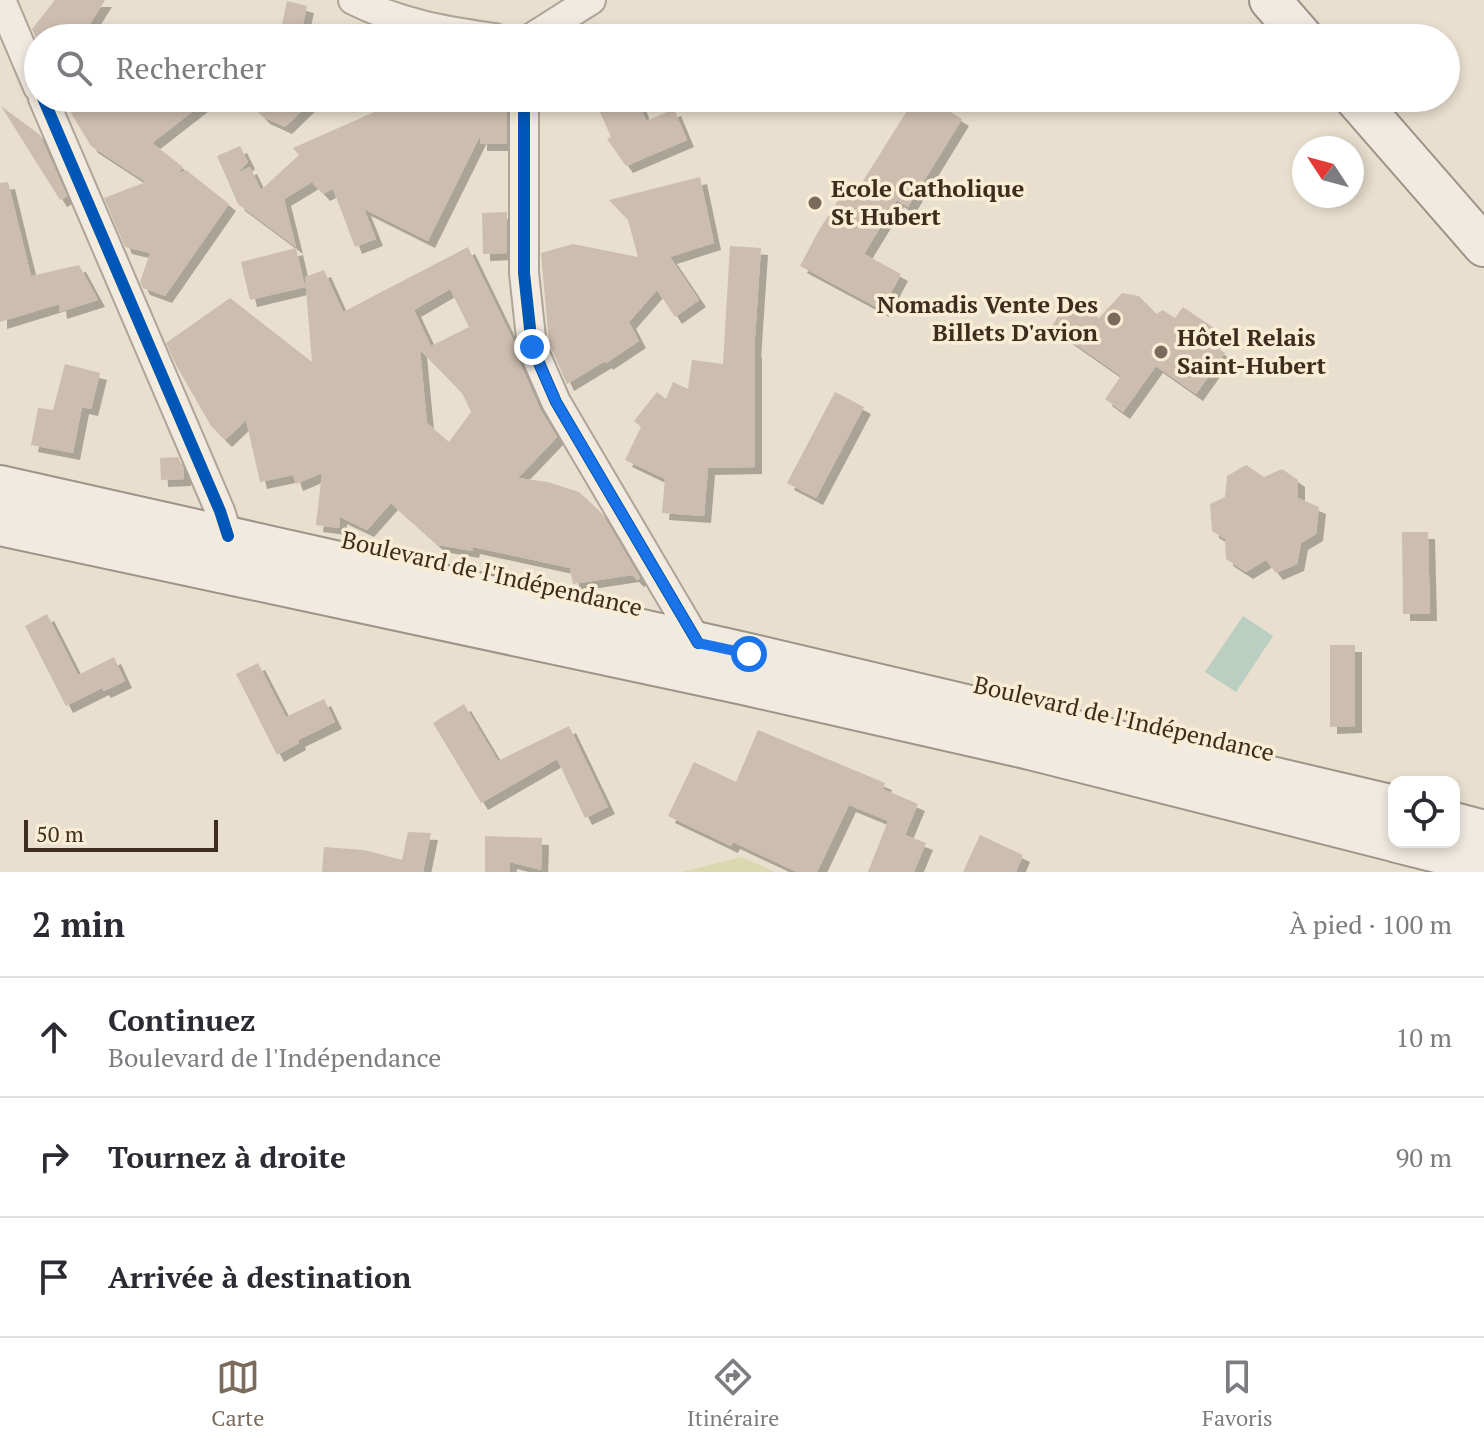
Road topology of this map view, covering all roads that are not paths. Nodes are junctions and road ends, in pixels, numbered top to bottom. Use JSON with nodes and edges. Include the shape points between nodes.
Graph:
{"nodes":[{"id":1,"x":1,"y":0,"type":"edge"},
{"id":2,"x":353,"y":0,"type":"edge"},
{"id":3,"x":591,"y":0,"type":"edge"},
{"id":4,"x":1270,"y":0,"type":"edge"},
{"id":5,"x":412,"y":24,"type":"edge"},
{"id":6,"x":553,"y":24,"type":"edge"},
{"id":7,"x":1291,"y":24,"type":"edge"},
{"id":8,"x":24,"y":54,"type":"edge"},
{"id":9,"x":49,"y":112,"type":"edge"},
{"id":10,"x":524,"y":112,"type":"edge"},
{"id":11,"x":1367,"y":112,"type":"edge"},
{"id":12,"x":1484,"y":246,"type":"edge"},
{"id":13,"x":0,"y":486,"type":"edge"},
{"id":14,"x":0,"y":525,"type":"edge"},
{"id":15,"x":228,"y":536,"type":"junction"},
{"id":16,"x":698,"y":643,"type":"junction"},
{"id":17,"x":1388,"y":805,"type":"edge"},
{"id":18,"x":1460,"y":825,"type":"edge"},
{"id":19,"x":1484,"y":831,"type":"edge"},
{"id":20,"x":1388,"y":840,"type":"edge"},
{"id":21,"x":1420,"y":848,"type":"edge"},
{"id":22,"x":1484,"y":864,"type":"edge"}],
"edges":[{"from":1,"to":8,"type":"street"},
{"from":2,"to":5,"type":"street"},
{"from":3,"to":6,"type":"street"},
{"from":4,"to":7,"type":"main road"},
{"from":9,"to":15,"type":"street"},
{"from":10,"to":16,"type":"street","via":[[524,273],[532,347],[556,402]]},
{"from":11,"to":12,"type":"main road"},
{"from":13,"to":15,"type":"main road","name":"Boulevard de l'Indépendance"},
{"from":14,"to":20,"type":"main road","name":"Boulevard de l'Indépendance","via":[[1030,749]]},
{"from":15,"to":16,"type":"main road","name":"Boulevard de l'Indépendance"},
{"from":16,"to":17,"type":"main road","name":"Boulevard de l'Indépendance"},
{"from":18,"to":19,"type":"main road"},
{"from":21,"to":22,"type":"main road","name":"Boulevard de l'Indépendance"}]}
